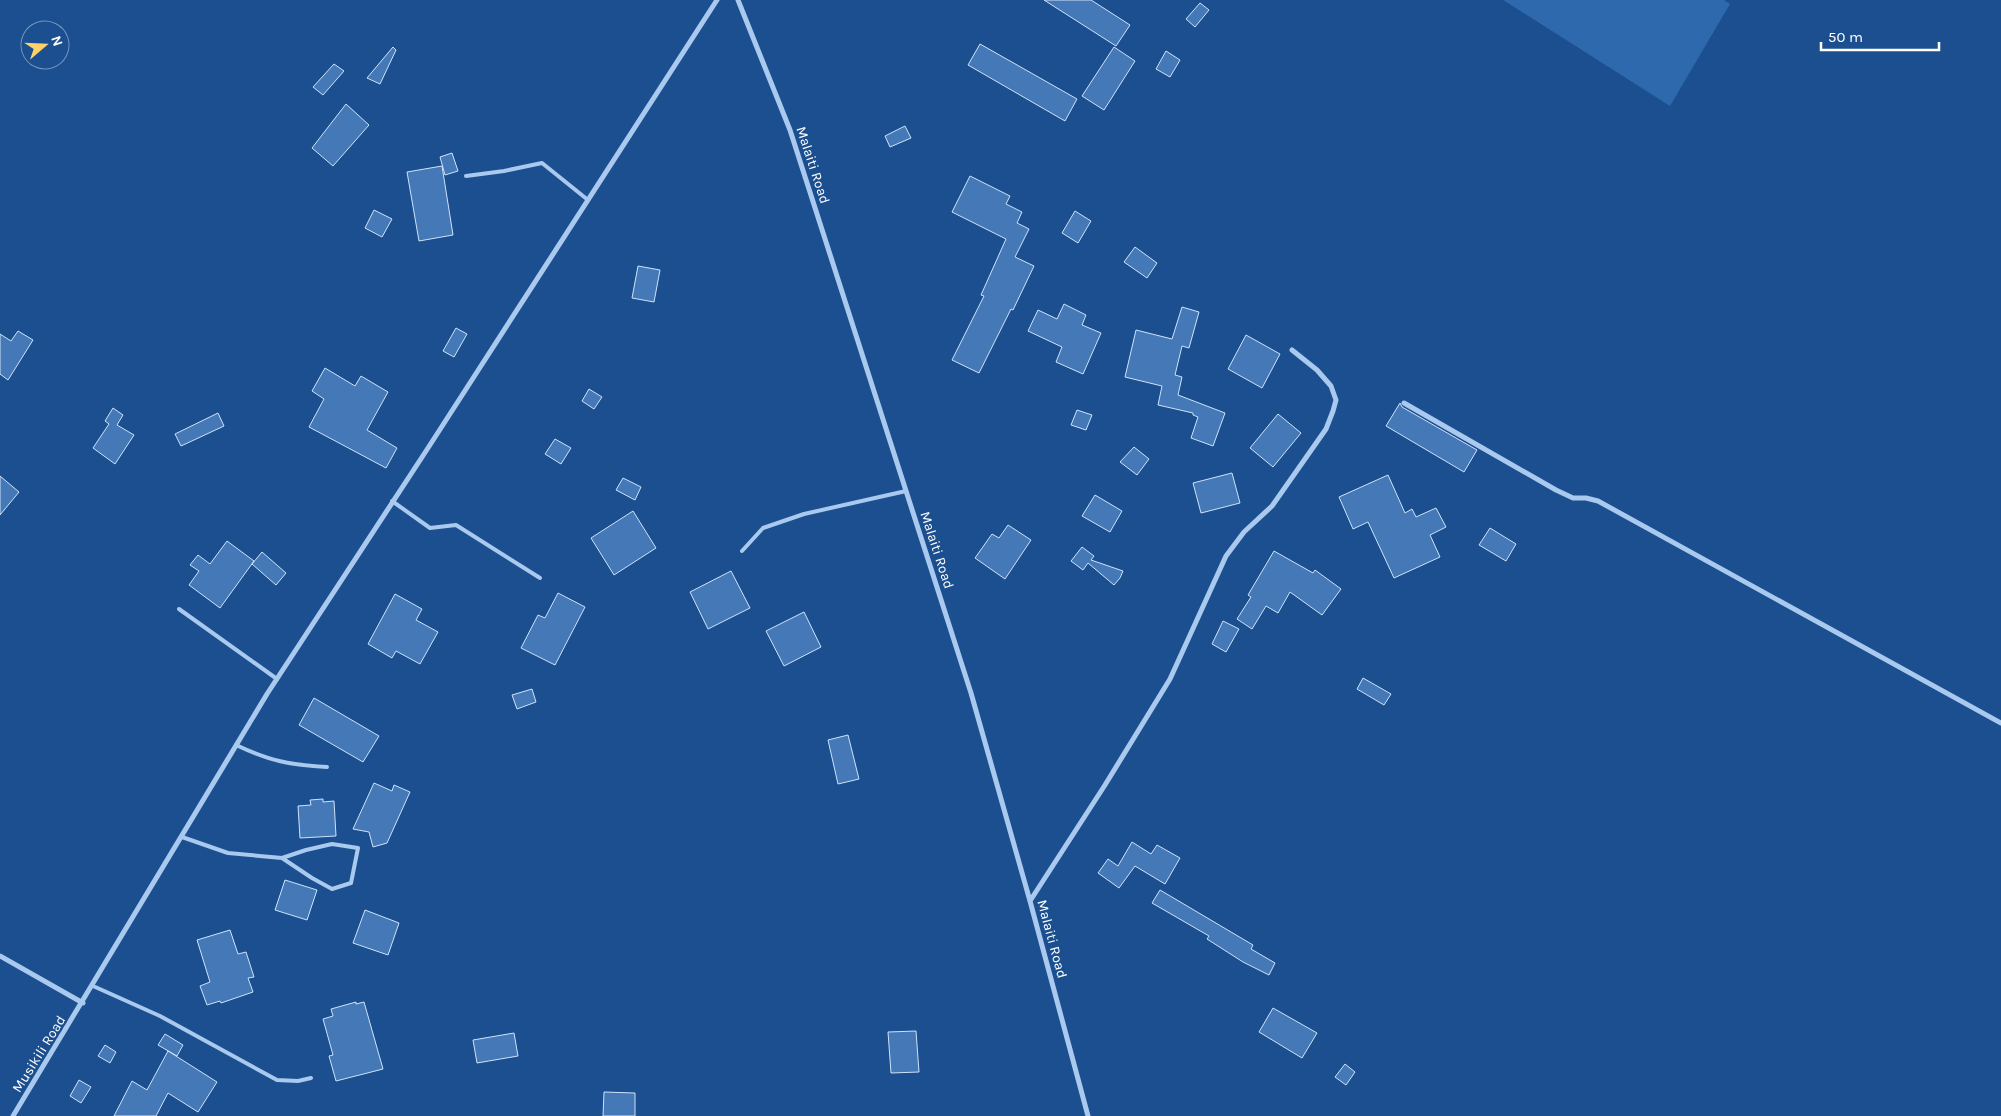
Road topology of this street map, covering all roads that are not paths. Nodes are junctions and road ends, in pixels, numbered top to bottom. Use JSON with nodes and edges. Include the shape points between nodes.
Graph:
{"nodes":[{"id":1,"x":717,"y":0,"type":"edge"},
{"id":2,"x":738,"y":0,"type":"edge"},
{"id":3,"x":466,"y":176,"type":"dead end"},
{"id":4,"x":588,"y":200,"type":"junction"},
{"id":5,"x":1292,"y":350,"type":"dead end"},
{"id":6,"x":1404,"y":403,"type":"dead end"},
{"id":7,"x":906,"y":491,"type":"junction"},
{"id":8,"x":392,"y":501,"type":"junction"},
{"id":9,"x":742,"y":551,"type":"dead end"},
{"id":10,"x":540,"y":578,"type":"dead end"},
{"id":11,"x":179,"y":609,"type":"dead end"},
{"id":12,"x":277,"y":678,"type":"junction"},
{"id":13,"x":2001,"y":723,"type":"edge"},
{"id":14,"x":236,"y":745,"type":"junction"},
{"id":15,"x":327,"y":768,"type":"dead end"},
{"id":16,"x":182,"y":837,"type":"junction"},
{"id":17,"x":282,"y":858,"type":"junction"},
{"id":18,"x":1030,"y":901,"type":"junction"},
{"id":19,"x":0,"y":956,"type":"edge"},
{"id":20,"x":93,"y":986,"type":"junction"},
{"id":21,"x":83,"y":1003,"type":"junction"},
{"id":22,"x":311,"y":1078,"type":"dead end"},
{"id":23,"x":14,"y":1116,"type":"edge"},
{"id":24,"x":1088,"y":1116,"type":"edge"}],
"edges":[{"from":1,"to":4,"type":"street","name":"Musikili Road"},
{"from":2,"to":7,"type":"street","name":"Malaiti Road","via":[[790,130]]},
{"from":3,"to":4,"type":"lane","via":[[542,162]]},
{"from":4,"to":8,"type":"street","name":"Musikili Road"},
{"from":5,"to":18,"type":"street","via":[[1331,386],[1336,400],[1326,429],[1272,506],[1244,532],[1226,556],[1170,680]]},
{"from":6,"to":13,"type":"street","via":[[1556,490],[1573,498],[1598,501]]},
{"from":7,"to":9,"type":"lane","via":[[804,514],[764,528]]},
{"from":7,"to":18,"type":"street","name":"Malaiti Road","via":[[971,693]]},
{"from":8,"to":10,"type":"lane","via":[[430,528],[456,525]]},
{"from":8,"to":12,"type":"street","name":"Musikili Road"},
{"from":11,"to":12,"type":"lane"},
{"from":12,"to":14,"type":"street","name":"Musikili Road"},
{"from":14,"to":15,"type":"lane","via":[[270,759]]},
{"from":14,"to":16,"type":"street","name":"Musikili Road"},
{"from":16,"to":17,"type":"lane","via":[[228,853]]},
{"from":16,"to":20,"type":"street","name":"Musikili Road"},
{"from":17,"to":17,"type":"lane","via":[[332,844],[358,848],[351,883],[332,890]]},
{"from":18,"to":24,"type":"street","name":"Malaiti Road"},
{"from":19,"to":21,"type":"street"},
{"from":20,"to":21,"type":"street","name":"Musikili Road"},
{"from":20,"to":22,"type":"lane","via":[[160,1016],[277,1080]]},
{"from":21,"to":23,"type":"street","name":"Musikili Road"}]}
